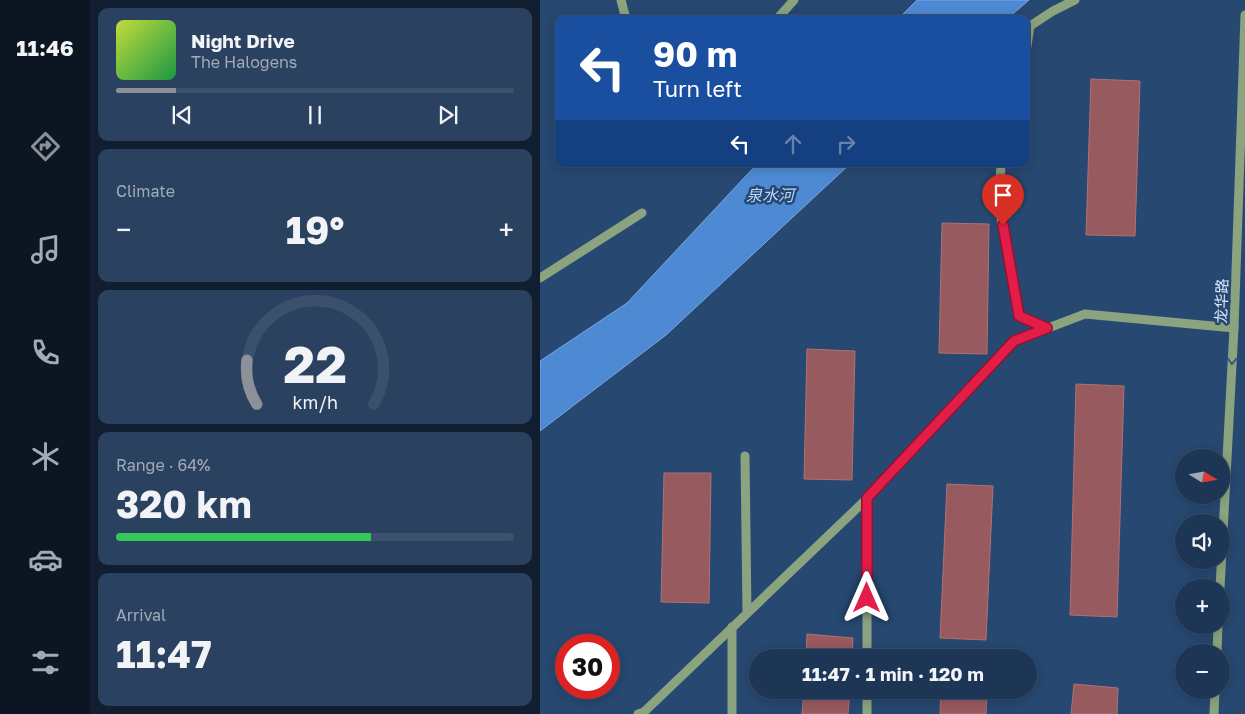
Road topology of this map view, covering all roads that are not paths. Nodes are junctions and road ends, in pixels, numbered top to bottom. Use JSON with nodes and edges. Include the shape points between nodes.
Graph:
{"nodes":[{"id":1,"x":621,"y":0,"type":"edge"},
{"id":2,"x":1050,"y":0,"type":"edge"},
{"id":3,"x":1075,"y":0,"type":"edge"},
{"id":4,"x":792,"y":1,"type":"edge"},
{"id":5,"x":1053,"y":11,"type":"junction"},
{"id":6,"x":625,"y":15,"type":"edge"},
{"id":7,"x":780,"y":15,"type":"edge"},
{"id":8,"x":1245,"y":15,"type":"edge"},
{"id":9,"x":1030,"y":26,"type":"edge"},
{"id":10,"x":1001,"y":167,"type":"edge"},
{"id":11,"x":642,"y":212,"type":"dead end"},
{"id":12,"x":540,"y":278,"type":"edge"},
{"id":13,"x":1047,"y":328,"type":"junction"},
{"id":14,"x":1234,"y":328,"type":"junction"},
{"id":15,"x":745,"y":456,"type":"dead end"},
{"id":16,"x":867,"y":498,"type":"junction"},
{"id":17,"x":1220,"y":579,"type":"edge"},
{"id":18,"x":747,"y":613,"type":"junction"},
{"id":19,"x":732,"y":627,"type":"junction"},
{"id":20,"x":867,"y":649,"type":"edge"},
{"id":21,"x":867,"y":699,"type":"edge"},
{"id":22,"x":1215,"y":699,"type":"edge"},
{"id":23,"x":638,"y":714,"type":"edge"},
{"id":24,"x":732,"y":714,"type":"edge"},
{"id":25,"x":867,"y":714,"type":"edge"},
{"id":26,"x":1214,"y":714,"type":"edge"}],
"edges":[{"from":1,"to":6,"type":"street"},
{"from":2,"to":5,"type":"street"},
{"from":3,"to":5,"type":"street"},
{"from":4,"to":7,"type":"street"},
{"from":5,"to":9,"type":"street"},
{"from":8,"to":14,"type":"street","name":"龙华路"},
{"from":10,"to":13,"type":"street","via":[[1000,207],[1019,316]]},
{"from":11,"to":12,"type":"street"},
{"from":13,"to":14,"type":"street","via":[[1085,314]]},
{"from":13,"to":16,"type":"street","via":[[1014,341]]},
{"from":14,"to":17,"type":"street","name":"龙华路","one_way":true},
{"from":15,"to":18,"type":"street"},
{"from":16,"to":18,"type":"street"},
{"from":16,"to":20,"type":"street"},
{"from":18,"to":19,"type":"street"},
{"from":19,"to":23,"type":"street","via":[[644,712]]},
{"from":19,"to":24,"type":"street"},
{"from":21,"to":25,"type":"street"},
{"from":22,"to":26,"type":"street"}]}
